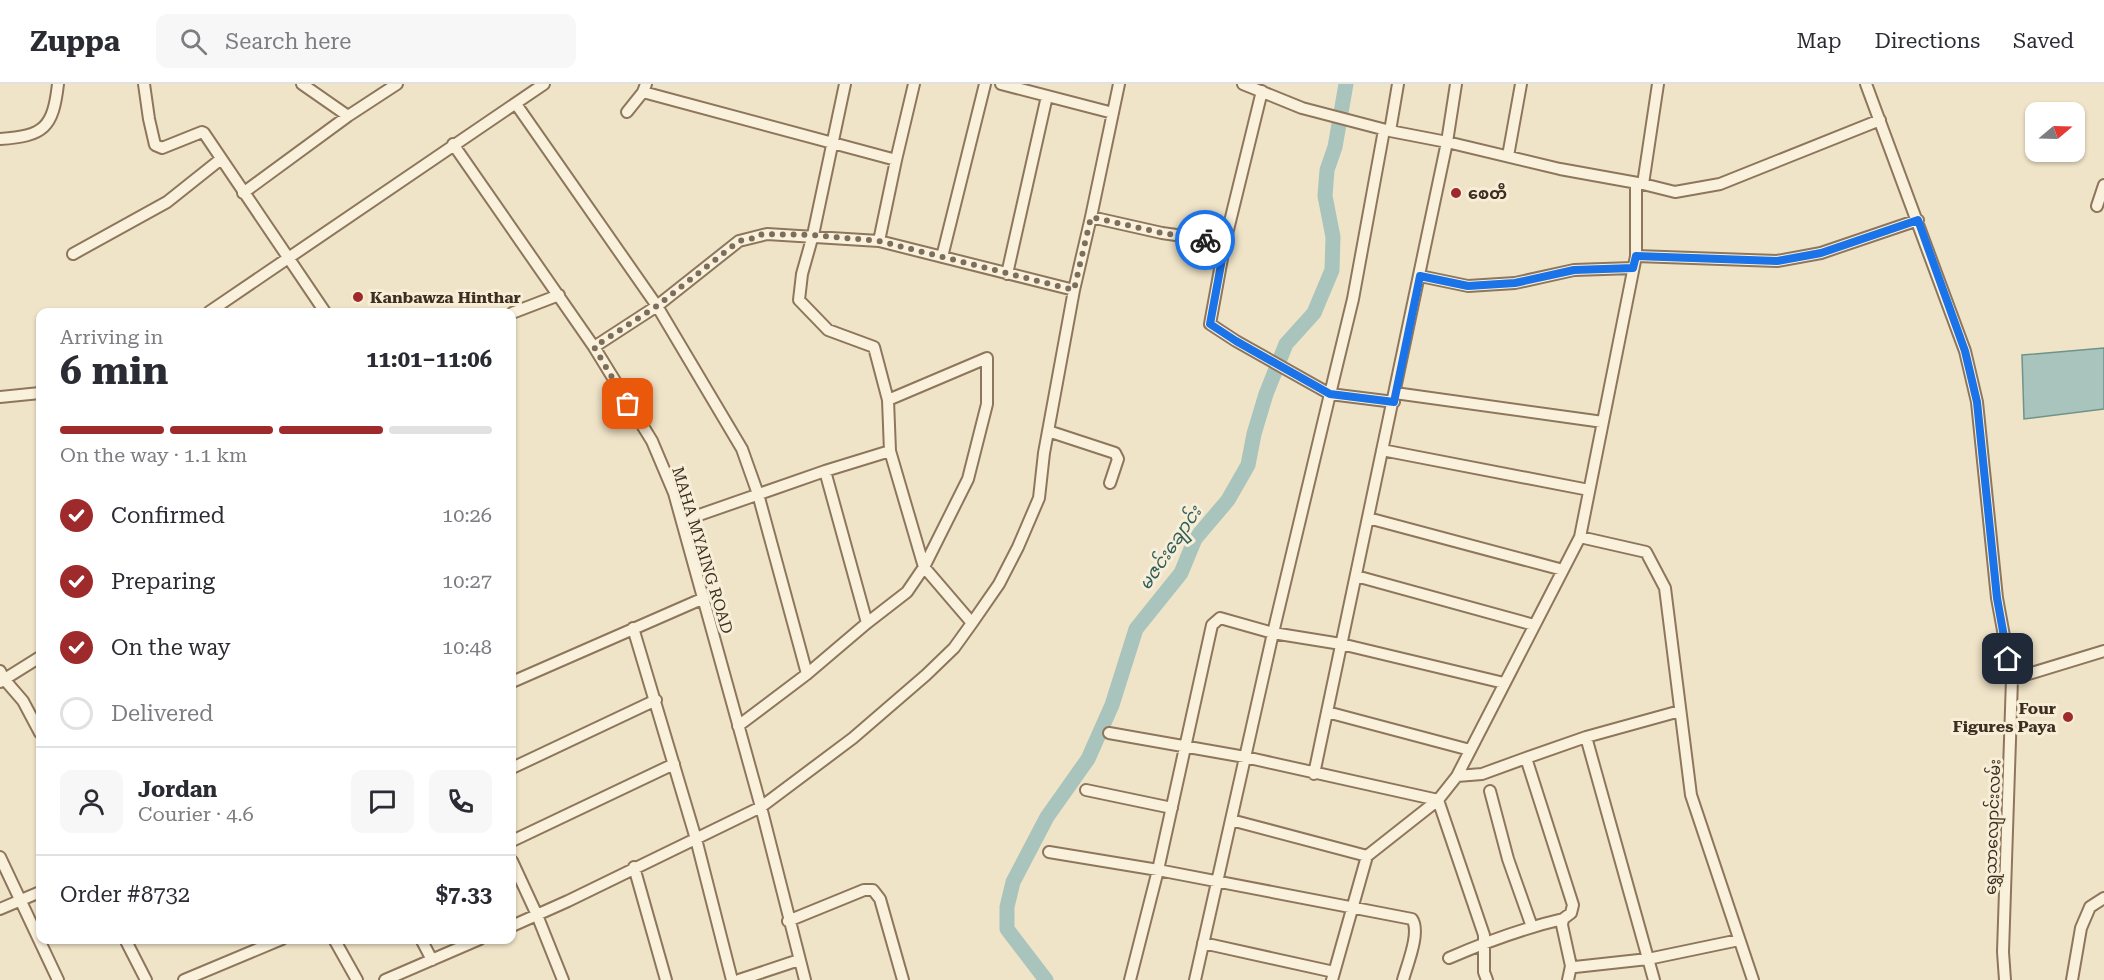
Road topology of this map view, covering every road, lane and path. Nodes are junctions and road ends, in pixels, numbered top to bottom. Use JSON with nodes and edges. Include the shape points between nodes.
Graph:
{"nodes":[{"id":1,"x":58,"y":84,"type":"edge"},
{"id":2,"x":144,"y":84,"type":"edge"},
{"id":3,"x":302,"y":84,"type":"edge"},
{"id":4,"x":397,"y":84,"type":"edge"},
{"id":5,"x":544,"y":84,"type":"edge"},
{"id":6,"x":845,"y":84,"type":"edge"},
{"id":7,"x":914,"y":84,"type":"edge"},
{"id":8,"x":985,"y":84,"type":"edge"},
{"id":9,"x":1001,"y":84,"type":"edge"},
{"id":10,"x":1119,"y":84,"type":"edge"},
{"id":11,"x":1243,"y":84,"type":"edge"},
{"id":12,"x":1398,"y":84,"type":"edge"},
{"id":13,"x":1456,"y":84,"type":"edge"},
{"id":14,"x":1521,"y":84,"type":"edge"},
{"id":15,"x":1658,"y":84,"type":"edge"},
{"id":16,"x":1866,"y":84,"type":"edge"},
{"id":17,"x":645,"y":88,"type":"edge"},
{"id":18,"x":1262,"y":91,"type":"junction"},
{"id":19,"x":1047,"y":96,"type":"junction"},
{"id":20,"x":516,"y":104,"type":"junction"},
{"id":21,"x":627,"y":112,"type":"dead end"},
{"id":22,"x":1113,"y":113,"type":"junction"},
{"id":23,"x":348,"y":116,"type":"junction"},
{"id":24,"x":1880,"y":120,"type":"junction"},
{"id":25,"x":1387,"y":131,"type":"junction"},
{"id":26,"x":0,"y":139,"type":"edge"},
{"id":27,"x":1447,"y":142,"type":"junction"},
{"id":28,"x":831,"y":143,"type":"junction"},
{"id":29,"x":453,"y":144,"type":"junction"},
{"id":30,"x":1508,"y":156,"type":"junction"},
{"id":31,"x":221,"y":159,"type":"junction"},
{"id":32,"x":896,"y":160,"type":"junction"},
{"id":33,"x":1640,"y":184,"type":"junction"},
{"id":34,"x":2104,"y":185,"type":"edge"},
{"id":35,"x":243,"y":193,"type":"junction"},
{"id":36,"x":2097,"y":206,"type":"dead end"},
{"id":37,"x":1091,"y":217,"type":"junction"},
{"id":38,"x":1918,"y":220,"type":"junction"},
{"id":39,"x":813,"y":235,"type":"junction"},
{"id":40,"x":879,"y":241,"type":"junction"},
{"id":41,"x":1225,"y":243,"type":"junction"},
{"id":42,"x":73,"y":254,"type":"dead end"},
{"id":43,"x":289,"y":256,"type":"junction"},
{"id":44,"x":1636,"y":256,"type":"junction"},
{"id":45,"x":942,"y":257,"type":"junction"},
{"id":46,"x":1633,"y":268,"type":"junction"},
{"id":47,"x":1007,"y":273,"type":"junction"},
{"id":48,"x":1420,"y":276,"type":"junction"},
{"id":49,"x":1074,"y":290,"type":"junction"},
{"id":50,"x":559,"y":295,"type":"junction"},
{"id":51,"x":657,"y":306,"type":"junction"},
{"id":52,"x":215,"y":308,"type":"edge"},
{"id":53,"x":322,"y":308,"type":"edge"},
{"id":54,"x":516,"y":311,"type":"edge"},
{"id":55,"x":594,"y":347,"type":"junction"},
{"id":56,"x":36,"y":393,"type":"edge"},
{"id":57,"x":1330,"y":394,"type":"junction"},
{"id":58,"x":0,"y":397,"type":"edge"},
{"id":59,"x":1395,"y":397,"type":"junction"},
{"id":60,"x":888,"y":400,"type":"junction"},
{"id":61,"x":1603,"y":422,"type":"junction"},
{"id":62,"x":1048,"y":431,"type":"junction"},
{"id":63,"x":1382,"y":450,"type":"junction"},
{"id":64,"x":890,"y":451,"type":"junction"},
{"id":65,"x":825,"y":471,"type":"junction"},
{"id":66,"x":1110,"y":483,"type":"dead end"},
{"id":67,"x":1589,"y":490,"type":"junction"},
{"id":68,"x":758,"y":494,"type":"junction"},
{"id":69,"x":1368,"y":518,"type":"junction"},
{"id":70,"x":682,"y":520,"type":"junction"},
{"id":71,"x":1580,"y":537,"type":"junction"},
{"id":72,"x":924,"y":567,"type":"junction"},
{"id":73,"x":1563,"y":570,"type":"junction"},
{"id":74,"x":1356,"y":576,"type":"junction"},
{"id":75,"x":704,"y":598,"type":"junction"},
{"id":76,"x":867,"y":623,"type":"junction"},
{"id":77,"x":972,"y":623,"type":"junction"},
{"id":78,"x":1534,"y":625,"type":"junction"},
{"id":79,"x":633,"y":628,"type":"junction"},
{"id":80,"x":1273,"y":633,"type":"junction"},
{"id":81,"x":1341,"y":644,"type":"junction"},
{"id":82,"x":2104,"y":651,"type":"edge"},
{"id":83,"x":36,"y":659,"type":"edge"},
{"id":84,"x":807,"y":674,"type":"junction"},
{"id":85,"x":1,"y":677,"type":"edge"},
{"id":86,"x":516,"y":678,"type":"edge"},
{"id":87,"x":2012,"y":679,"type":"junction"},
{"id":88,"x":1504,"y":683,"type":"junction"},
{"id":89,"x":656,"y":700,"type":"junction"},
{"id":90,"x":1680,"y":711,"type":"junction"},
{"id":91,"x":1327,"y":712,"type":"junction"},
{"id":92,"x":36,"y":725,"type":"edge"},
{"id":93,"x":738,"y":726,"type":"junction"},
{"id":94,"x":1109,"y":733,"type":"dead end"},
{"id":95,"x":1586,"y":737,"type":"junction"},
{"id":96,"x":1185,"y":747,"type":"junction"},
{"id":97,"x":1470,"y":750,"type":"junction"},
{"id":98,"x":1245,"y":757,"type":"junction"},
{"id":99,"x":1526,"y":758,"type":"junction"},
{"id":100,"x":674,"y":764,"type":"junction"},
{"id":101,"x":516,"y":766,"type":"edge"},
{"id":102,"x":1314,"y":774,"type":"junction"},
{"id":103,"x":1456,"y":776,"type":"junction"},
{"id":104,"x":1086,"y":790,"type":"dead end"},
{"id":105,"x":1490,"y":791,"type":"dead end"},
{"id":106,"x":1438,"y":800,"type":"junction"},
{"id":107,"x":761,"y":807,"type":"junction"},
{"id":108,"x":1172,"y":808,"type":"junction"},
{"id":109,"x":1231,"y":820,"type":"junction"},
{"id":110,"x":516,"y":839,"type":"edge"},
{"id":111,"x":696,"y":839,"type":"junction"},
{"id":112,"x":1049,"y":852,"type":"dead end"},
{"id":113,"x":1367,"y":855,"type":"junction"},
{"id":114,"x":0,"y":857,"type":"edge"},
{"id":115,"x":634,"y":867,"type":"junction"},
{"id":116,"x":516,"y":870,"type":"edge"},
{"id":117,"x":1158,"y":870,"type":"junction"},
{"id":118,"x":1217,"y":881,"type":"junction"},
{"id":119,"x":36,"y":894,"type":"edge"},
{"id":120,"x":2104,"y":898,"type":"edge"},
{"id":121,"x":20,"y":901,"type":"junction"},
{"id":122,"x":0,"y":909,"type":"edge"},
{"id":123,"x":1352,"y":909,"type":"junction"},
{"id":124,"x":537,"y":915,"type":"junction"},
{"id":125,"x":1563,"y":919,"type":"junction"},
{"id":126,"x":788,"y":921,"type":"junction"},
{"id":127,"x":516,"y":924,"type":"edge"},
{"id":128,"x":1532,"y":927,"type":"junction"},
{"id":129,"x":36,"y":934,"type":"edge"},
{"id":130,"x":1739,"y":940,"type":"junction"},
{"id":131,"x":1203,"y":943,"type":"junction"},
{"id":132,"x":1484,"y":943,"type":"junction"},
{"id":133,"x":41,"y":944,"type":"edge"},
{"id":134,"x":128,"y":944,"type":"edge"},
{"id":135,"x":270,"y":944,"type":"edge"},
{"id":136,"x":337,"y":944,"type":"edge"},
{"id":137,"x":424,"y":944,"type":"edge"},
{"id":138,"x":469,"y":944,"type":"edge"},
{"id":139,"x":1449,"y":958,"type":"dead end"},
{"id":140,"x":1648,"y":959,"type":"junction"},
{"id":141,"x":432,"y":960,"type":"junction"},
{"id":142,"x":799,"y":960,"type":"junction"},
{"id":143,"x":1571,"y":966,"type":"junction"},
{"id":144,"x":1333,"y":976,"type":"edge"},
{"id":145,"x":58,"y":980,"type":"edge"},
{"id":146,"x":146,"y":980,"type":"edge"},
{"id":147,"x":184,"y":980,"type":"edge"},
{"id":148,"x":357,"y":980,"type":"edge"},
{"id":149,"x":385,"y":980,"type":"edge"},
{"id":150,"x":563,"y":980,"type":"edge"},
{"id":151,"x":666,"y":980,"type":"edge"},
{"id":152,"x":732,"y":980,"type":"edge"},
{"id":153,"x":739,"y":980,"type":"edge"},
{"id":154,"x":805,"y":980,"type":"edge"},
{"id":155,"x":903,"y":980,"type":"edge"},
{"id":156,"x":1130,"y":980,"type":"edge"},
{"id":157,"x":1195,"y":980,"type":"edge"},
{"id":158,"x":1403,"y":980,"type":"edge"},
{"id":159,"x":1487,"y":980,"type":"edge"},
{"id":160,"x":1568,"y":980,"type":"edge"},
{"id":161,"x":1654,"y":980,"type":"edge"},
{"id":162,"x":1753,"y":980,"type":"edge"},
{"id":163,"x":2005,"y":980,"type":"edge"},
{"id":164,"x":2072,"y":980,"type":"edge"}],
"edges":[{"from":1,"to":26,"type":"street","via":[[53,117],[44,129]]},
{"from":2,"to":31,"type":"street","via":[[156,145],[162,148],[202,132]]},
{"from":3,"to":23,"type":"street"},
{"from":4,"to":23,"type":"street"},
{"from":5,"to":20,"type":"street"},
{"from":6,"to":28,"type":"street"},
{"from":7,"to":32,"type":"street"},
{"from":8,"to":45,"type":"street"},
{"from":9,"to":19,"type":"street"},
{"from":10,"to":22,"type":"street"},
{"from":11,"to":18,"type":"street"},
{"from":12,"to":25,"type":"street"},
{"from":13,"to":27,"type":"street"},
{"from":14,"to":30,"type":"street"},
{"from":15,"to":33,"type":"street"},
{"from":16,"to":24,"type":"street","name":"ရွှေသာလျောင်းလမ်း"},
{"from":17,"to":21,"type":"street"},
{"from":17,"to":28,"type":"street"},
{"from":18,"to":25,"type":"street","via":[[1302,108]]},
{"from":18,"to":41,"type":"street"},
{"from":19,"to":22,"type":"street"},
{"from":19,"to":47,"type":"street"},
{"from":20,"to":29,"type":"street"},
{"from":20,"to":51,"type":"street"},
{"from":22,"to":37,"type":"street"},
{"from":23,"to":35,"type":"street"},
{"from":24,"to":33,"type":"street","via":[[1720,184],[1675,192]]},
{"from":24,"to":38,"type":"street","name":"ရွှေသာလျောင်းလမ်း"},
{"from":25,"to":27,"type":"street"},
{"from":25,"to":57,"type":"street"},
{"from":27,"to":30,"type":"street"},
{"from":27,"to":48,"type":"street"},
{"from":28,"to":32,"type":"street"},
{"from":28,"to":39,"type":"street"},
{"from":29,"to":43,"type":"street","via":[[327,234]]},
{"from":29,"to":50,"type":"street","name":"MAHA MYAING ROAD"},
{"from":30,"to":33,"type":"street"},
{"from":31,"to":35,"type":"street"},
{"from":31,"to":42,"type":"street","via":[[167,202]]},
{"from":32,"to":40,"type":"street"},
{"from":33,"to":44,"type":"street"},
{"from":34,"to":36,"type":"street"},
{"from":35,"to":43,"type":"street"},
{"from":37,"to":41,"type":"street"},
{"from":37,"to":49,"type":"street"},
{"from":38,"to":44,"type":"street","via":[[1821,253],[1777,261]]},
{"from":38,"to":87,"type":"street","name":"ရွှေသာလျောင်းလမ်း","via":[[1965,351],[1977,402],[1997,598]]},
{"from":39,"to":40,"type":"street"},
{"from":39,"to":51,"type":"street","via":[[767,234],[739,241]]},
{"from":39,"to":60,"type":"street","via":[[799,300],[828,330],[874,347]]},
{"from":40,"to":45,"type":"street"},
{"from":41,"to":57,"type":"street","via":[[1210,324]]},
{"from":43,"to":52,"type":"street"},
{"from":43,"to":53,"type":"street"},
{"from":44,"to":46,"type":"street"},
{"from":45,"to":47,"type":"street"},
{"from":46,"to":48,"type":"street","via":[[1574,270],[1515,283],[1468,286]]},
{"from":46,"to":61,"type":"street"},
{"from":47,"to":49,"type":"street"},
{"from":48,"to":59,"type":"street"},
{"from":49,"to":62,"type":"street"},
{"from":50,"to":54,"type":"street"},
{"from":50,"to":55,"type":"street","name":"MAHA MYAING ROAD"},
{"from":51,"to":55,"type":"street"},
{"from":51,"to":68,"type":"street","via":[[742,449]]},
{"from":55,"to":70,"type":"street","name":"MAHA MYAING ROAD","via":[[652,441]]},
{"from":56,"to":58,"type":"street"},
{"from":57,"to":59,"type":"street"},
{"from":57,"to":80,"type":"street"},
{"from":59,"to":61,"type":"street"},
{"from":59,"to":63,"type":"street"},
{"from":60,"to":64,"type":"street"},
{"from":60,"to":72,"type":"street","via":[[987,358],[987,404],[968,479]]},
{"from":61,"to":67,"type":"street"},
{"from":62,"to":66,"type":"street","via":[[1115,453],[1118,459]]},
{"from":62,"to":77,"type":"street","via":[[1039,498],[999,584]]},
{"from":63,"to":67,"type":"street"},
{"from":63,"to":69,"type":"street"},
{"from":64,"to":65,"type":"street"},
{"from":64,"to":72,"type":"street"},
{"from":65,"to":68,"type":"street"},
{"from":65,"to":76,"type":"street"},
{"from":67,"to":71,"type":"street"},
{"from":68,"to":70,"type":"street"},
{"from":68,"to":84,"type":"street"},
{"from":69,"to":73,"type":"street"},
{"from":69,"to":74,"type":"street"},
{"from":70,"to":75,"type":"street","name":"MAHA MYAING ROAD"},
{"from":71,"to":73,"type":"street"},
{"from":71,"to":90,"type":"street","via":[[1646,552],[1665,588]]},
{"from":72,"to":76,"type":"street","via":[[907,592]]},
{"from":72,"to":77,"type":"street"},
{"from":73,"to":78,"type":"street"},
{"from":74,"to":78,"type":"street"},
{"from":74,"to":81,"type":"street"},
{"from":75,"to":79,"type":"street"},
{"from":75,"to":93,"type":"street","name":"MAHA MYAING ROAD"},
{"from":76,"to":84,"type":"street"},
{"from":77,"to":107,"type":"street","via":[[954,648],[926,675],[853,738]]},
{"from":78,"to":88,"type":"street"},
{"from":79,"to":86,"type":"street"},
{"from":79,"to":89,"type":"street"},
{"from":80,"to":81,"type":"street"},
{"from":80,"to":96,"type":"street","via":[[1220,618],[1212,625]]},
{"from":80,"to":98,"type":"street"},
{"from":81,"to":88,"type":"street"},
{"from":81,"to":91,"type":"street"},
{"from":82,"to":87,"type":"street"},
{"from":83,"to":85,"type":"street"},
{"from":84,"to":93,"type":"street"},
{"from":85,"to":92,"type":"street","via":[[23,701]]},
{"from":87,"to":163,"type":"street","name":"ရွှေသာလျောင်းလမ်း"},
{"from":88,"to":97,"type":"street"},
{"from":89,"to":100,"type":"street"},
{"from":89,"to":101,"type":"street"},
{"from":90,"to":95,"type":"street"},
{"from":90,"to":130,"type":"street","via":[[1690,795]]},
{"from":91,"to":97,"type":"street"},
{"from":91,"to":102,"type":"street"},
{"from":93,"to":107,"type":"street","name":"MAHA MYAING ROAD"},
{"from":94,"to":96,"type":"street"},
{"from":95,"to":99,"type":"street"},
{"from":95,"to":140,"type":"street"},
{"from":96,"to":98,"type":"street"},
{"from":96,"to":108,"type":"street"},
{"from":97,"to":103,"type":"street"},
{"from":98,"to":102,"type":"street"},
{"from":98,"to":109,"type":"street"},
{"from":99,"to":103,"type":"street","via":[[1482,774]]},
{"from":99,"to":125,"type":"street","via":[[1573,905],[1571,913]]},
{"from":100,"to":110,"type":"street"},
{"from":100,"to":111,"type":"street"},
{"from":102,"to":106,"type":"street"},
{"from":103,"to":106,"type":"street"},
{"from":104,"to":108,"type":"street"},
{"from":105,"to":128,"type":"street"},
{"from":106,"to":113,"type":"street"},
{"from":106,"to":132,"type":"street"},
{"from":107,"to":111,"type":"street"},
{"from":107,"to":126,"type":"street","name":"MAHA MYAING ROAD"},
{"from":108,"to":117,"type":"street"},
{"from":109,"to":113,"type":"street"},
{"from":109,"to":118,"type":"street"},
{"from":111,"to":115,"type":"street"},
{"from":111,"to":152,"type":"street"},
{"from":112,"to":117,"type":"street"},
{"from":113,"to":123,"type":"street"},
{"from":114,"to":121,"type":"street"},
{"from":115,"to":124,"type":"street"},
{"from":115,"to":151,"type":"street"},
{"from":116,"to":124,"type":"street"},
{"from":117,"to":118,"type":"street"},
{"from":117,"to":156,"type":"street"},
{"from":118,"to":123,"type":"street"},
{"from":118,"to":131,"type":"street"},
{"from":119,"to":121,"type":"street"},
{"from":120,"to":164,"type":"street","via":[[2090,907],[2081,928]]},
{"from":121,"to":122,"type":"street"},
{"from":121,"to":129,"type":"street"},
{"from":123,"to":144,"type":"street"},
{"from":123,"to":158,"type":"street","via":[[1402,916],[1416,925]]},
{"from":124,"to":127,"type":"street"},
{"from":124,"to":150,"type":"street"},
{"from":125,"to":128,"type":"street"},
{"from":125,"to":143,"type":"street"},
{"from":126,"to":142,"type":"street","name":"MAHA MYAING ROAD"},
{"from":126,"to":155,"type":"street","via":[[864,890],[873,890],[880,899]]},
{"from":128,"to":132,"type":"street"},
{"from":130,"to":140,"type":"street"},
{"from":130,"to":162,"type":"street"},
{"from":131,"to":144,"type":"street"},
{"from":131,"to":157,"type":"street"},
{"from":132,"to":139,"type":"street"},
{"from":132,"to":159,"type":"street"},
{"from":133,"to":145,"type":"street"},
{"from":134,"to":146,"type":"street"},
{"from":135,"to":147,"type":"street"},
{"from":136,"to":148,"type":"street"},
{"from":137,"to":141,"type":"street"},
{"from":138,"to":141,"type":"street"},
{"from":140,"to":143,"type":"street"},
{"from":140,"to":161,"type":"street"},
{"from":141,"to":149,"type":"street"},
{"from":142,"to":153,"type":"street"},
{"from":142,"to":154,"type":"street","name":"MAHA MYAING ROAD"},
{"from":143,"to":160,"type":"street"}]}
